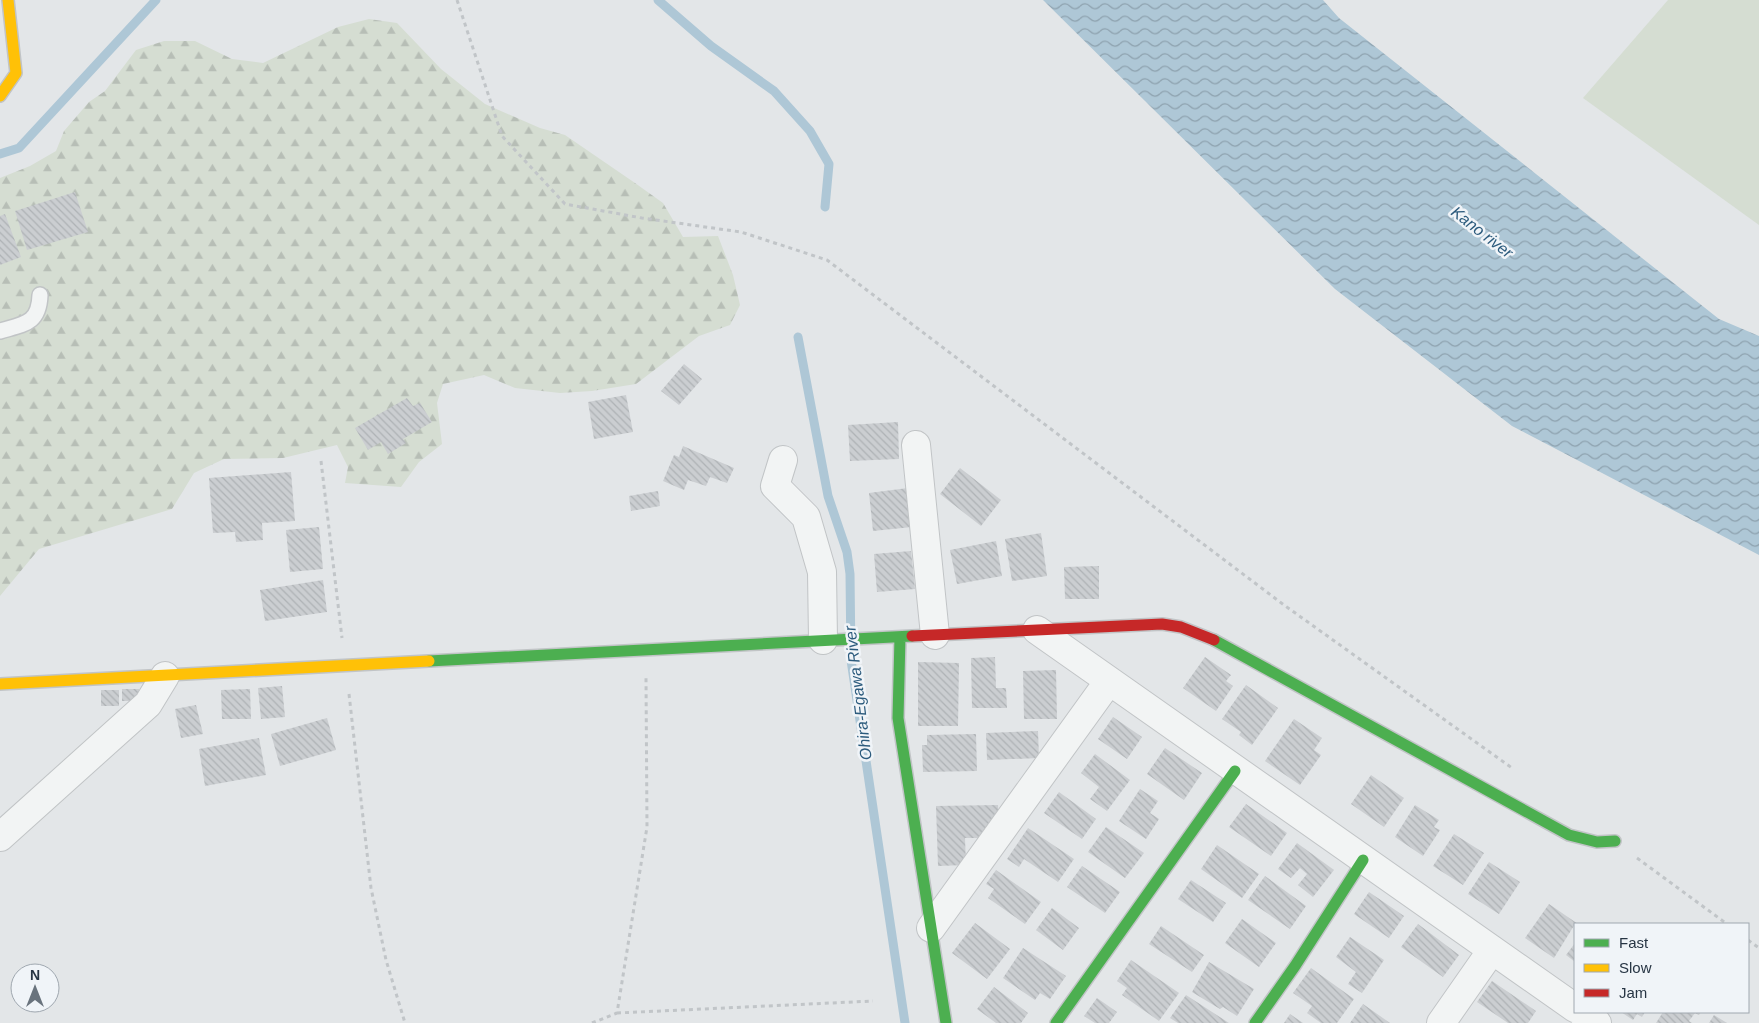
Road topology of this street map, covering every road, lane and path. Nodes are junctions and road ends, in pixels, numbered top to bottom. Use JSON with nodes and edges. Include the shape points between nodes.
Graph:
{"nodes":[{"id":1,"x":8,"y":0,"type":"edge"},
{"id":2,"x":457,"y":0,"type":"edge"},
{"id":3,"x":0,"y":96,"type":"edge"},
{"id":4,"x":40,"y":295,"type":"dead end"},
{"id":5,"x":0,"y":331,"type":"edge"},
{"id":6,"x":916,"y":446,"type":"dead end"},
{"id":7,"x":783,"y":460,"type":"dead end"},
{"id":8,"x":321,"y":461,"type":"dead end"},
{"id":9,"x":1037,"y":630,"type":"junction"},
{"id":10,"x":936,"y":635,"type":"junction"},
{"id":11,"x":900,"y":636,"type":"junction"},
{"id":12,"x":827,"y":640,"type":"junction"},
{"id":13,"x":646,"y":650,"type":"junction"},
{"id":14,"x":345,"y":664,"type":"junction"},
{"id":15,"x":165,"y":676,"type":"junction"},
{"id":16,"x":1109,"y":681,"type":"junction"},
{"id":17,"x":0,"y":684,"type":"edge"},
{"id":18,"x":1235,"y":771,"type":"junction"},
{"id":19,"x":1519,"y":773,"type":"dead end"},
{"id":20,"x":0,"y":837,"type":"edge"},
{"id":21,"x":1614,"y":842,"type":"joint"},
{"id":22,"x":1363,"y":860,"type":"junction"},
{"id":23,"x":1726,"y":923,"type":"edge"},
{"id":24,"x":931,"y":928,"type":"junction"},
{"id":25,"x":1492,"y":950,"type":"junction"},
{"id":26,"x":873,"y":1001,"type":"dead end"},
{"id":27,"x":1574,"y":1007,"type":"edge"},
{"id":28,"x":617,"y":1013,"type":"junction"},
{"id":29,"x":1582,"y":1013,"type":"edge"},
{"id":30,"x":405,"y":1023,"type":"edge"},
{"id":31,"x":592,"y":1023,"type":"edge"},
{"id":32,"x":946,"y":1023,"type":"edge"},
{"id":33,"x":1056,"y":1023,"type":"edge"},
{"id":34,"x":1255,"y":1023,"type":"edge"},
{"id":35,"x":1441,"y":1023,"type":"edge"},
{"id":36,"x":1597,"y":1023,"type":"edge"}],
"edges":[{"from":1,"to":3,"type":"street","via":[[16,73]]},
{"from":2,"to":19,"type":"path","via":[[502,136],[565,204],[741,232],[827,260],[1284,605]]},
{"from":4,"to":5,"type":"lane","via":[[35,318]]},
{"from":6,"to":10,"type":"street"},
{"from":7,"to":12,"type":"street","via":[[775,486],[806,516],[822,572]]},
{"from":8,"to":14,"type":"path"},
{"from":9,"to":10,"type":"street"},
{"from":9,"to":16,"type":"street"},
{"from":9,"to":21,"type":"street","via":[[1162,624],[1195,632],[1570,835],[1592,842]]},
{"from":10,"to":11,"type":"street"},
{"from":11,"to":12,"type":"street"},
{"from":11,"to":24,"type":"street","via":[[898,718]]},
{"from":12,"to":13,"type":"street"},
{"from":13,"to":14,"type":"street"},
{"from":13,"to":28,"type":"path","via":[[647,827]]},
{"from":14,"to":15,"type":"street"},
{"from":14,"to":30,"type":"path","via":[[371,888],[386,960]]},
{"from":15,"to":17,"type":"street"},
{"from":15,"to":20,"type":"street","via":[[148,704]]},
{"from":16,"to":18,"type":"street"},
{"from":16,"to":24,"type":"street"},
{"from":18,"to":22,"type":"street"},
{"from":18,"to":33,"type":"street"},
{"from":21,"to":23,"type":"path"},
{"from":22,"to":25,"type":"street"},
{"from":22,"to":34,"type":"street","via":[[1296,966]]},
{"from":24,"to":32,"type":"street"},
{"from":25,"to":27,"type":"street"},
{"from":25,"to":35,"type":"street"},
{"from":26,"to":28,"type":"path"},
{"from":28,"to":31,"type":"path"},
{"from":29,"to":36,"type":"street"}]}
